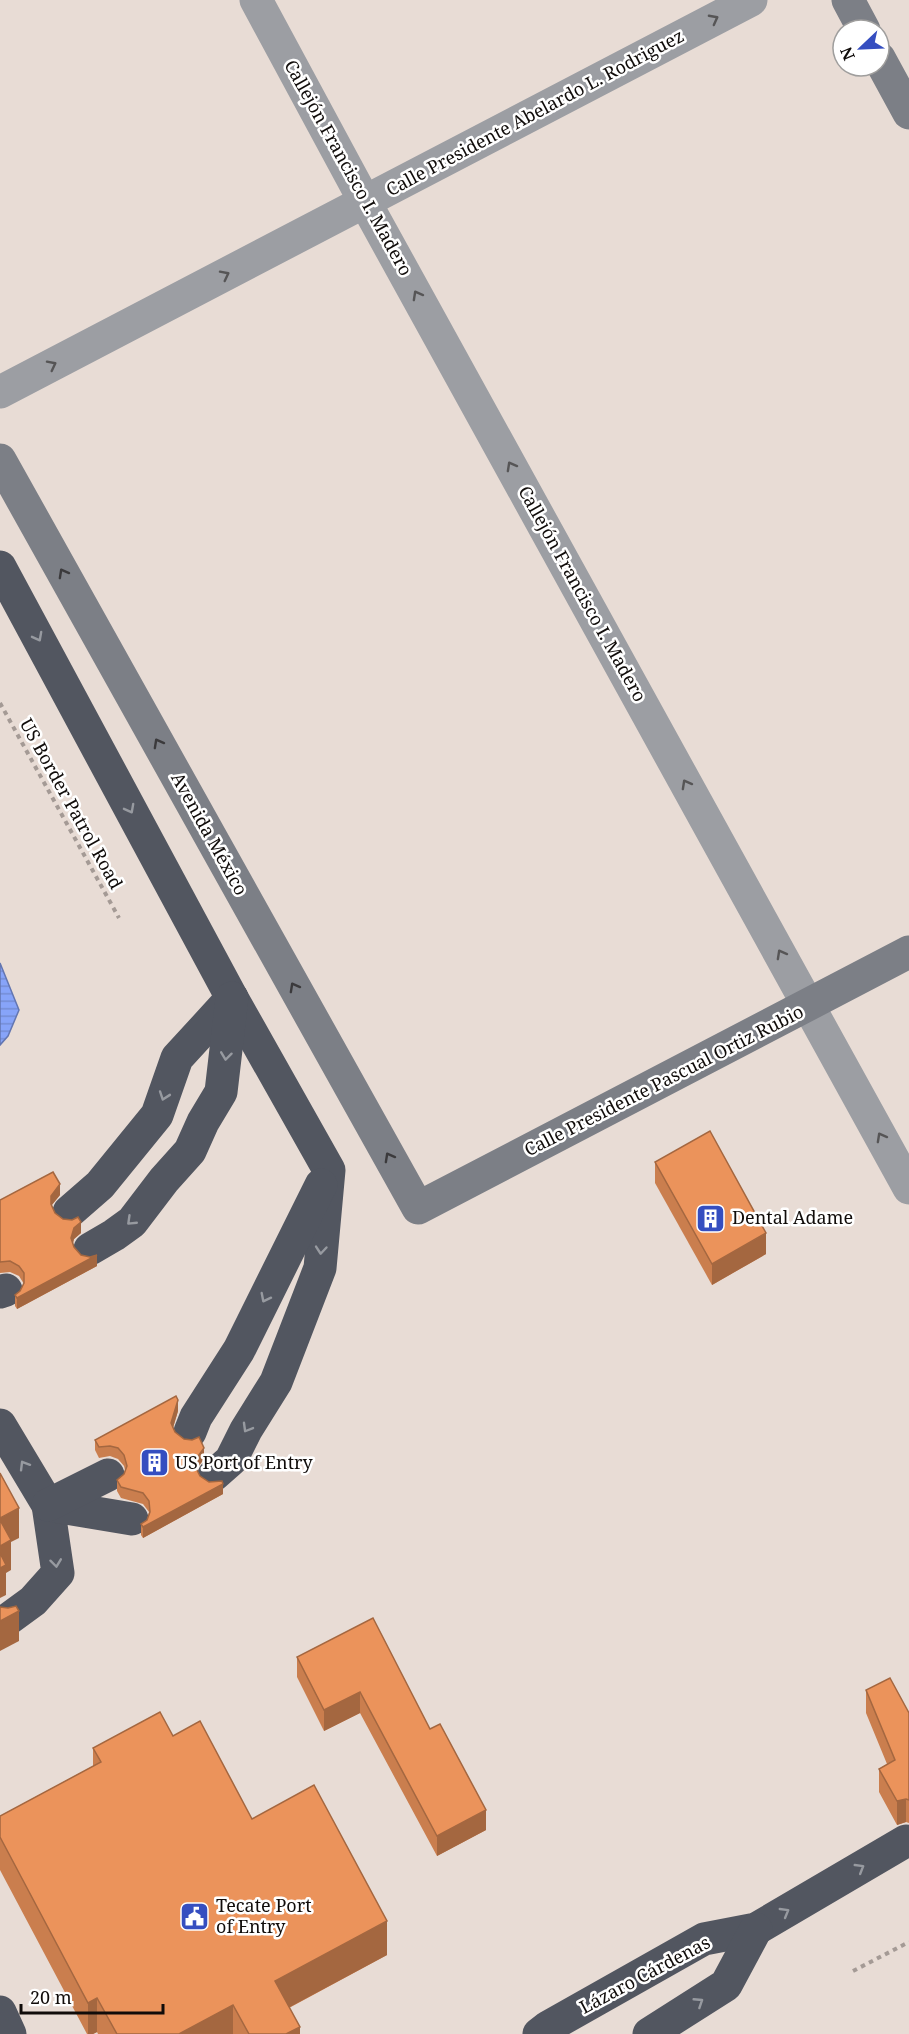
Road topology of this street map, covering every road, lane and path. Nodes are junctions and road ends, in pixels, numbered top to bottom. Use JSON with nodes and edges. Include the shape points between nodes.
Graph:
{"nodes":[{"id":1,"x":256,"y":0,"type":"edge"},
{"id":2,"x":751,"y":0,"type":"edge"},
{"id":3,"x":848,"y":0,"type":"edge"},
{"id":4,"x":858,"y":18,"type":"edge"},
{"id":5,"x":890,"y":78,"type":"edge"},
{"id":6,"x":909,"y":113,"type":"edge"},
{"id":7,"x":365,"y":202,"type":"junction"},
{"id":8,"x":0,"y":392,"type":"edge"},
{"id":9,"x":0,"y":460,"type":"edge"},
{"id":10,"x":0,"y":567,"type":"edge"},
{"id":11,"x":0,"y":703,"type":"edge"},
{"id":12,"x":119,"y":918,"type":"dead end"},
{"id":13,"x":909,"y":952,"type":"edge"},
{"id":14,"x":232,"y":998,"type":"junction"},
{"id":15,"x":809,"y":1006,"type":"junction"},
{"id":16,"x":328,"y":1170,"type":"junction"},
{"id":17,"x":909,"y":1188,"type":"edge"},
{"id":18,"x":418,"y":1208,"type":"joint"},
{"id":19,"x":69,"y":1212,"type":"dead end"},
{"id":20,"x":90,"y":1249,"type":"dead end"},
{"id":21,"x":0,"y":1425,"type":"edge"},
{"id":22,"x":190,"y":1432,"type":"dead end"},
{"id":23,"x":108,"y":1475,"type":"dead end"},
{"id":24,"x":213,"y":1476,"type":"dead end"},
{"id":25,"x":48,"y":1505,"type":"junction"},
{"id":26,"x":132,"y":1519,"type":"dead end"},
{"id":27,"x":7,"y":1620,"type":"edge"},
{"id":28,"x":906,"y":1841,"type":"dead end"},
{"id":29,"x":756,"y":1929,"type":"junction"},
{"id":30,"x":909,"y":1942,"type":"edge"},
{"id":31,"x":853,"y":1971,"type":"dead end"},
{"id":32,"x":0,"y":2012,"type":"edge"},
{"id":33,"x":10,"y":2034,"type":"edge"},
{"id":34,"x":539,"y":2034,"type":"edge"},
{"id":35,"x":649,"y":2034,"type":"edge"}],
"edges":[{"from":1,"to":7,"type":"street","name":"Callejón Francisco I. Madero"},
{"from":7,"to":2,"type":"street","name":"Calle Presidente Abelardo L. Rodriguez","one_way":true},
{"from":3,"to":4,"type":"street"},
{"from":5,"to":6,"type":"street"},
{"from":8,"to":7,"type":"street","name":"Calle Presidente Abelardo L. Rodriguez","one_way":true},
{"from":15,"to":7,"type":"street","name":"Callejón Francisco I. Madero","one_way":true},
{"from":18,"to":9,"type":"street","name":"Avenida México","one_way":true},
{"from":10,"to":14,"type":"highway","one_way":true},
{"from":11,"to":12,"type":"path","name":"US Border Patrol Road"},
{"from":13,"to":15,"type":"street","name":"Calle Presidente Pascual Ortiz Rubio"},
{"from":14,"to":16,"type":"highway"},
{"from":14,"to":19,"type":"highway","one_way":true,"via":[[177,1058],[157,1115],[100,1185]]},
{"from":14,"to":20,"type":"highway","one_way":true,"via":[[221,1092],[190,1151],[132,1222]]},
{"from":17,"to":15,"type":"street","name":"Callejón Francisco I. Madero","one_way":true},
{"from":15,"to":18,"type":"street","name":"Calle Presidente Pascual Ortiz Rubio"},
{"from":16,"to":22,"type":"highway","one_way":true,"via":[[239,1350]]},
{"from":16,"to":24,"type":"highway","one_way":true,"via":[[320,1268],[276,1383],[231,1460]]},
{"from":25,"to":21,"type":"highway","one_way":true},
{"from":23,"to":25,"type":"highway"},
{"from":25,"to":26,"type":"highway"},
{"from":25,"to":27,"type":"highway","one_way":true,"via":[[58,1573],[33,1601]]},
{"from":29,"to":28,"type":"highway","one_way":true},
{"from":29,"to":34,"type":"highway","name":"Lázaro Cárdenas","via":[[704,1939]]},
{"from":35,"to":29,"type":"highway","one_way":true,"via":[[726,1984]]},
{"from":30,"to":31,"type":"path"},
{"from":32,"to":33,"type":"highway"}]}
